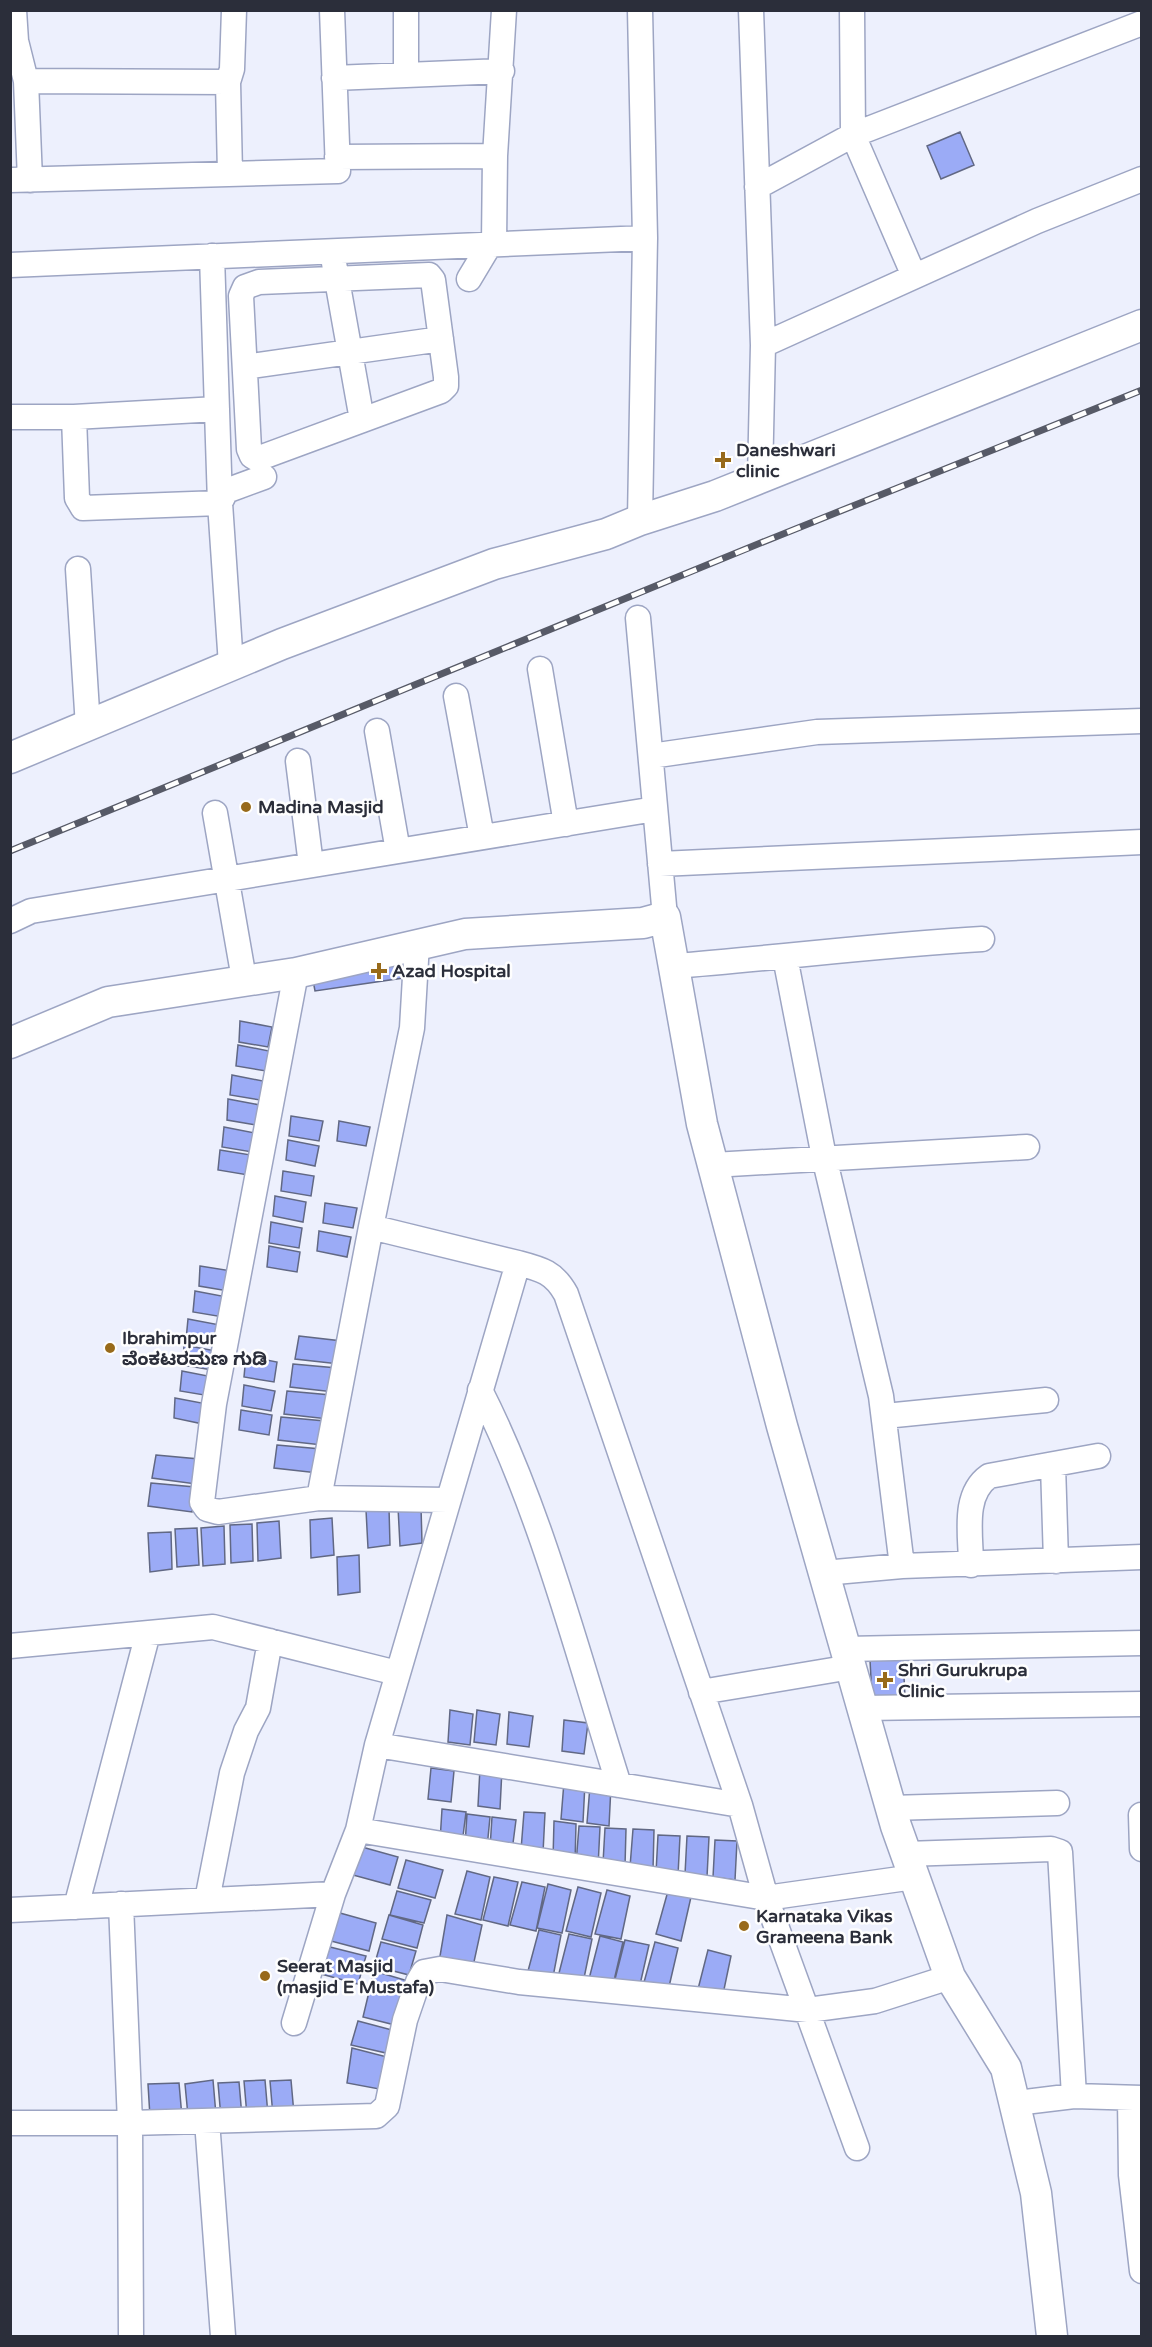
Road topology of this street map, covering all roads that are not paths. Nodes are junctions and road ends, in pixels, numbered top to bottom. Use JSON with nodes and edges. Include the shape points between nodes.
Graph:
{"nodes":[{"id":1,"x":14,"y":10,"type":"edge"},
{"id":2,"x":234,"y":10,"type":"edge"},
{"id":3,"x":332,"y":10,"type":"edge"},
{"id":4,"x":406,"y":10,"type":"edge"},
{"id":5,"x":504,"y":10,"type":"edge"},
{"id":6,"x":640,"y":10,"type":"edge"},
{"id":7,"x":751,"y":10,"type":"edge"},
{"id":8,"x":852,"y":10,"type":"edge"},
{"id":9,"x":1142,"y":23,"type":"edge"},
{"id":10,"x":502,"y":71,"type":"junction"},
{"id":11,"x":406,"y":75,"type":"junction"},
{"id":12,"x":334,"y":78,"type":"junction"},
{"id":13,"x":26,"y":81,"type":"junction"},
{"id":14,"x":228,"y":82,"type":"junction"},
{"id":15,"x":853,"y":135,"type":"junction"},
{"id":16,"x":495,"y":156,"type":"junction"},
{"id":17,"x":337,"y":157,"type":"junction"},
{"id":18,"x":230,"y":174,"type":"junction"},
{"id":19,"x":1142,"y":179,"type":"edge"},
{"id":20,"x":20,"y":180,"type":"edge"},
{"id":21,"x":757,"y":187,"type":"junction"},
{"id":22,"x":645,"y":238,"type":"junction"},
{"id":23,"x":494,"y":243,"type":"junction"},
{"id":24,"x":332,"y":251,"type":"junction"},
{"id":25,"x":212,"y":256,"type":"junction"},
{"id":26,"x":10,"y":265,"type":"edge"},
{"id":27,"x":914,"y":276,"type":"junction"},
{"id":28,"x":337,"y":278,"type":"junction"},
{"id":29,"x":469,"y":279,"type":"dead end"},
{"id":30,"x":1142,"y":326,"type":"edge"},
{"id":31,"x":441,"y":339,"type":"junction"},
{"id":32,"x":762,"y":345,"type":"junction"},
{"id":33,"x":351,"y":354,"type":"junction"},
{"id":34,"x":244,"y":367,"type":"junction"},
{"id":35,"x":216,"y":409,"type":"junction"},
{"id":36,"x":10,"y":417,"type":"edge"},
{"id":37,"x":74,"y":417,"type":"junction"},
{"id":38,"x":362,"y":420,"type":"junction"},
{"id":39,"x":264,"y":477,"type":"dead end"},
{"id":40,"x":760,"y":478,"type":"junction"},
{"id":41,"x":220,"y":503,"type":"junction"},
{"id":42,"x":640,"y":520,"type":"junction"},
{"id":43,"x":78,"y":569,"type":"dead end"},
{"id":44,"x":638,"y":618,"type":"dead end"},
{"id":45,"x":231,"y":665,"type":"junction"},
{"id":46,"x":540,"y":669,"type":"dead end"},
{"id":47,"x":456,"y":696,"type":"dead end"},
{"id":48,"x":1142,"y":721,"type":"edge"},
{"id":49,"x":88,"y":727,"type":"junction"},
{"id":50,"x":377,"y":731,"type":"dead end"},
{"id":51,"x":651,"y":756,"type":"junction"},
{"id":52,"x":10,"y":758,"type":"edge"},
{"id":53,"x":298,"y":761,"type":"dead end"},
{"id":54,"x":655,"y":809,"type":"junction"},
{"id":55,"x":215,"y":813,"type":"dead end"},
{"id":56,"x":566,"y":824,"type":"junction"},
{"id":57,"x":482,"y":837,"type":"junction"},
{"id":58,"x":1142,"y":842,"type":"edge"},
{"id":59,"x":398,"y":851,"type":"junction"},
{"id":60,"x":660,"y":864,"type":"junction"},
{"id":61,"x":311,"y":865,"type":"junction"},
{"id":62,"x":227,"y":879,"type":"junction"},
{"id":63,"x":665,"y":917,"type":"junction"},
{"id":64,"x":10,"y":921,"type":"edge"},
{"id":65,"x":982,"y":939,"type":"dead end"},
{"id":66,"x":417,"y":943,"type":"junction"},
{"id":67,"x":785,"y":957,"type":"junction"},
{"id":68,"x":674,"y":966,"type":"junction"},
{"id":69,"x":296,"y":973,"type":"junction"},
{"id":70,"x":244,"y":979,"type":"junction"},
{"id":71,"x":10,"y":1043,"type":"edge"},
{"id":72,"x":1027,"y":1147,"type":"dead end"},
{"id":73,"x":824,"y":1157,"type":"junction"},
{"id":74,"x":713,"y":1165,"type":"junction"},
{"id":75,"x":371,"y":1227,"type":"junction"},
{"id":76,"x":518,"y":1263,"type":"junction"},
{"id":77,"x":480,"y":1390,"type":"junction"},
{"id":78,"x":1046,"y":1400,"type":"dead end"},
{"id":79,"x":885,"y":1416,"type":"junction"},
{"id":80,"x":1098,"y":1456,"type":"dead end"},
{"id":81,"x":1053,"y":1465,"type":"junction"},
{"id":82,"x":319,"y":1498,"type":"junction"},
{"id":83,"x":447,"y":1500,"type":"junction"},
{"id":84,"x":1142,"y":1557,"type":"edge"},
{"id":85,"x":1056,"y":1561,"type":"junction"},
{"id":86,"x":971,"y":1565,"type":"junction"},
{"id":87,"x":902,"y":1566,"type":"junction"},
{"id":88,"x":824,"y":1573,"type":"junction"},
{"id":89,"x":148,"y":1633,"type":"junction"},
{"id":90,"x":270,"y":1641,"type":"junction"},
{"id":91,"x":1142,"y":1643,"type":"edge"},
{"id":92,"x":10,"y":1646,"type":"edge"},
{"id":93,"x":848,"y":1658,"type":"junction"},
{"id":94,"x":397,"y":1673,"type":"junction"},
{"id":95,"x":701,"y":1692,"type":"junction"},
{"id":96,"x":1142,"y":1704,"type":"edge"},
{"id":97,"x":864,"y":1708,"type":"junction"},
{"id":98,"x":377,"y":1745,"type":"junction"},
{"id":99,"x":619,"y":1785,"type":"junction"},
{"id":100,"x":1057,"y":1803,"type":"dead end"},
{"id":101,"x":740,"y":1805,"type":"junction"},
{"id":102,"x":891,"y":1808,"type":"junction"},
{"id":103,"x":1141,"y":1815,"type":"edge"},
{"id":104,"x":358,"y":1830,"type":"junction"},
{"id":105,"x":1142,"y":1849,"type":"edge"},
{"id":106,"x":910,"y":1866,"type":"junction"},
{"id":107,"x":333,"y":1894,"type":"junction"},
{"id":108,"x":766,"y":1898,"type":"junction"},
{"id":109,"x":207,"y":1900,"type":"junction"},
{"id":110,"x":120,"y":1904,"type":"junction"},
{"id":111,"x":76,"y":1907,"type":"junction"},
{"id":112,"x":10,"y":1910,"type":"edge"},
{"id":113,"x":950,"y":1977,"type":"junction"},
{"id":114,"x":808,"y":2010,"type":"junction"},
{"id":115,"x":294,"y":2023,"type":"dead end"},
{"id":116,"x":1074,"y":2096,"type":"junction"},
{"id":117,"x":1136,"y":2098,"type":"edge"},
{"id":118,"x":1016,"y":2103,"type":"junction"},
{"id":119,"x":207,"y":2121,"type":"junction"},
{"id":120,"x":10,"y":2123,"type":"edge"},
{"id":121,"x":129,"y":2123,"type":"junction"},
{"id":122,"x":857,"y":2148,"type":"dead end"},
{"id":123,"x":1142,"y":2271,"type":"edge"},
{"id":124,"x":131,"y":2337,"type":"edge"},
{"id":125,"x":223,"y":2337,"type":"edge"},
{"id":126,"x":1052,"y":2337,"type":"edge"}],
"edges":[{"from":1,"to":13,"type":"street","via":[[16,41]]},
{"from":2,"to":14,"type":"street"},
{"from":3,"to":12,"type":"street"},
{"from":4,"to":11,"type":"street"},
{"from":5,"to":10,"type":"street"},
{"from":6,"to":22,"type":"street"},
{"from":7,"to":21,"type":"street"},
{"from":8,"to":15,"type":"street"},
{"from":9,"to":15,"type":"street"},
{"from":10,"to":11,"type":"street"},
{"from":10,"to":16,"type":"street"},
{"from":11,"to":12,"type":"street"},
{"from":12,"to":17,"type":"street"},
{"from":13,"to":14,"type":"street"},
{"from":13,"to":20,"type":"street"},
{"from":14,"to":18,"type":"street"},
{"from":15,"to":21,"type":"street"},
{"from":15,"to":27,"type":"street"},
{"from":16,"to":17,"type":"street"},
{"from":16,"to":23,"type":"street"},
{"from":17,"to":18,"type":"street","via":[[338,171]]},
{"from":18,"to":20,"type":"street"},
{"from":19,"to":27,"type":"street"},
{"from":21,"to":32,"type":"street"},
{"from":22,"to":23,"type":"street"},
{"from":22,"to":42,"type":"street"},
{"from":23,"to":24,"type":"street"},
{"from":23,"to":29,"type":"street"},
{"from":24,"to":25,"type":"street"},
{"from":24,"to":28,"type":"street"},
{"from":25,"to":26,"type":"street"},
{"from":25,"to":35,"type":"street"},
{"from":27,"to":32,"type":"street"},
{"from":28,"to":31,"type":"street","via":[[432,276]]},
{"from":28,"to":33,"type":"street"},
{"from":28,"to":34,"type":"street","via":[[259,282],[245,287],[241,296]]},
{"from":30,"to":40,"type":"street"},
{"from":31,"to":33,"type":"street"},
{"from":31,"to":38,"type":"street","via":[[446,386]]},
{"from":32,"to":40,"type":"street"},
{"from":33,"to":34,"type":"street"},
{"from":33,"to":38,"type":"street"},
{"from":34,"to":38,"type":"street","via":[[249,449],[257,459]]},
{"from":35,"to":37,"type":"street"},
{"from":35,"to":41,"type":"street"},
{"from":36,"to":37,"type":"street"},
{"from":37,"to":41,"type":"street","via":[[77,498],[83,508]]},
{"from":39,"to":41,"type":"street","via":[[226,491]]},
{"from":40,"to":42,"type":"street"},
{"from":41,"to":45,"type":"street"},
{"from":42,"to":45,"type":"street","via":[[606,534],[494,564]]},
{"from":43,"to":49,"type":"street"},
{"from":44,"to":51,"type":"street"},
{"from":45,"to":49,"type":"street"},
{"from":46,"to":56,"type":"street"},
{"from":47,"to":57,"type":"street"},
{"from":48,"to":51,"type":"street","via":[[817,732]]},
{"from":49,"to":52,"type":"street"},
{"from":50,"to":59,"type":"street"},
{"from":51,"to":54,"type":"street"},
{"from":53,"to":61,"type":"street"},
{"from":54,"to":56,"type":"street"},
{"from":54,"to":60,"type":"street"},
{"from":55,"to":62,"type":"street"},
{"from":56,"to":57,"type":"street"},
{"from":57,"to":59,"type":"street"},
{"from":58,"to":60,"type":"street"},
{"from":59,"to":61,"type":"street"},
{"from":60,"to":63,"type":"street"},
{"from":61,"to":62,"type":"street"},
{"from":62,"to":64,"type":"street","via":[[31,911]]},
{"from":62,"to":70,"type":"street"},
{"from":63,"to":66,"type":"street","via":[[643,923],[465,934]]},
{"from":63,"to":68,"type":"street"},
{"from":65,"to":67,"type":"street","via":[[882,945]]},
{"from":66,"to":69,"type":"street"},
{"from":66,"to":75,"type":"street","via":[[412,1028]]},
{"from":67,"to":68,"type":"street"},
{"from":67,"to":73,"type":"street"},
{"from":68,"to":74,"type":"street"},
{"from":69,"to":70,"type":"street"},
{"from":69,"to":82,"type":"street","via":[[214,1404],[202,1502],[207,1509],[218,1512]]},
{"from":70,"to":71,"type":"street","via":[[108,1002]]},
{"from":72,"to":73,"type":"street"},
{"from":73,"to":74,"type":"street"},
{"from":73,"to":79,"type":"street"},
{"from":74,"to":88,"type":"street"},
{"from":75,"to":76,"type":"street"},
{"from":75,"to":82,"type":"street"},
{"from":76,"to":77,"type":"street"},
{"from":76,"to":95,"type":"street","via":[[547,1271],[558,1279],[566,1294]]},
{"from":77,"to":83,"type":"street"},
{"from":77,"to":99,"type":"street","via":[[502,1432],[541,1539]]},
{"from":78,"to":79,"type":"street"},
{"from":79,"to":87,"type":"street"},
{"from":80,"to":81,"type":"street"},
{"from":81,"to":85,"type":"street"},
{"from":81,"to":86,"type":"street","via":[[989,1476],[976,1487],[972,1498]]},
{"from":82,"to":83,"type":"street"},
{"from":83,"to":94,"type":"street"},
{"from":84,"to":85,"type":"street"},
{"from":85,"to":86,"type":"street"},
{"from":86,"to":87,"type":"street"},
{"from":87,"to":88,"type":"street"},
{"from":88,"to":93,"type":"street"},
{"from":89,"to":90,"type":"street","via":[[213,1627]]},
{"from":89,"to":92,"type":"street"},
{"from":89,"to":111,"type":"street"},
{"from":90,"to":94,"type":"street"},
{"from":90,"to":109,"type":"street","via":[[258,1708],[232,1773]]},
{"from":91,"to":93,"type":"street"},
{"from":93,"to":95,"type":"street"},
{"from":93,"to":97,"type":"street"},
{"from":94,"to":98,"type":"street"},
{"from":95,"to":101,"type":"street"},
{"from":96,"to":97,"type":"street"},
{"from":97,"to":102,"type":"street"},
{"from":98,"to":99,"type":"street"},
{"from":98,"to":104,"type":"street"},
{"from":99,"to":101,"type":"street"},
{"from":100,"to":102,"type":"street"},
{"from":101,"to":108,"type":"street"},
{"from":102,"to":106,"type":"street"},
{"from":103,"to":105,"type":"street"},
{"from":104,"to":107,"type":"street"},
{"from":104,"to":108,"type":"street"},
{"from":106,"to":108,"type":"street"},
{"from":106,"to":113,"type":"street"},
{"from":106,"to":116,"type":"street","via":[[1051,1849],[1060,1852]]},
{"from":107,"to":109,"type":"street"},
{"from":107,"to":115,"type":"street"},
{"from":108,"to":114,"type":"street"},
{"from":109,"to":110,"type":"street"},
{"from":110,"to":111,"type":"street"},
{"from":110,"to":121,"type":"street"},
{"from":111,"to":112,"type":"street"},
{"from":113,"to":114,"type":"street","via":[[875,2001]]},
{"from":113,"to":118,"type":"street","via":[[1006,2068]]},
{"from":114,"to":119,"type":"street","via":[[519,1982],[440,1969],[424,1972],[417,1982],[383,2111],[360,2117]]},
{"from":114,"to":122,"type":"street"},
{"from":116,"to":117,"type":"street"},
{"from":116,"to":118,"type":"street"},
{"from":117,"to":123,"type":"street","via":[[1131,2175]]},
{"from":118,"to":126,"type":"street","via":[[1036,2193]]},
{"from":119,"to":121,"type":"street"},
{"from":119,"to":125,"type":"street"},
{"from":120,"to":121,"type":"street"},
{"from":121,"to":124,"type":"street"}]}
